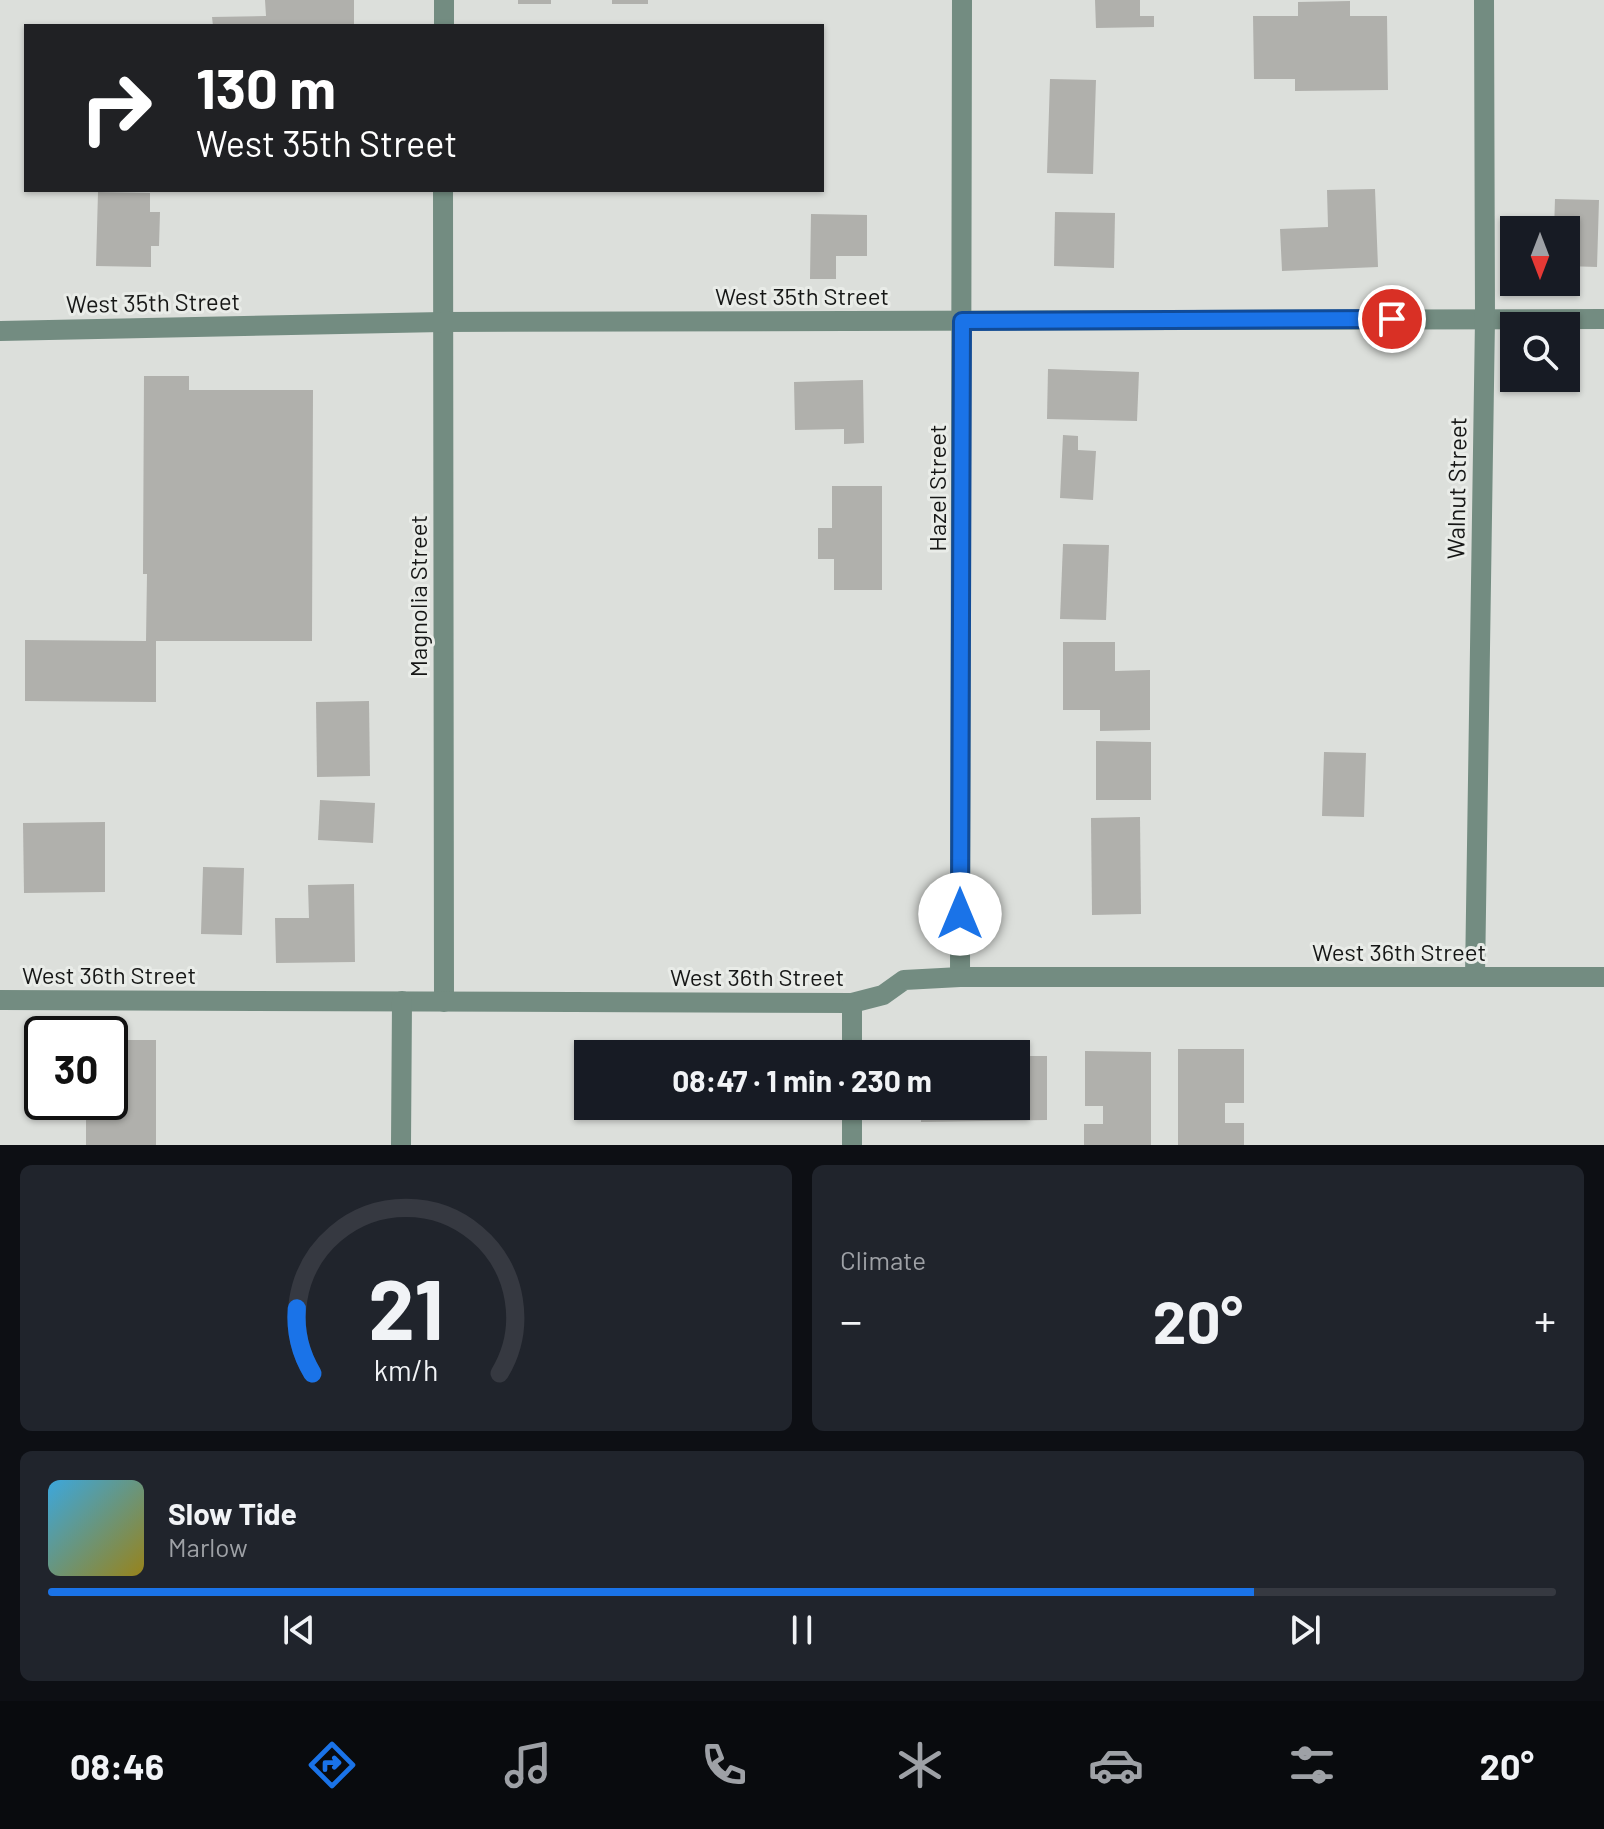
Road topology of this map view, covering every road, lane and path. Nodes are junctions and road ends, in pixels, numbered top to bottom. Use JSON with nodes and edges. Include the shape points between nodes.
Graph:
{"nodes":[{"id":1,"x":444,"y":0,"type":"edge"},
{"id":2,"x":962,"y":0,"type":"edge"},
{"id":3,"x":1484,"y":0,"type":"edge"},
{"id":4,"x":444,"y":24,"type":"edge"},
{"id":5,"x":443,"y":192,"type":"edge"},
{"id":6,"x":1485,"y":319,"type":"junction"},
{"id":7,"x":1604,"y":319,"type":"edge"},
{"id":8,"x":962,"y":321,"type":"junction"},
{"id":9,"x":442,"y":322,"type":"junction"},
{"id":10,"x":0,"y":331,"type":"edge"},
{"id":11,"x":960,"y":977,"type":"junction"},
{"id":12,"x":1475,"y":977,"type":"junction"},
{"id":13,"x":1604,"y":977,"type":"edge"},
{"id":14,"x":0,"y":1000,"type":"edge"},
{"id":15,"x":402,"y":1001,"type":"junction"},
{"id":16,"x":444,"y":1002,"type":"junction"},
{"id":17,"x":852,"y":1003,"type":"junction"},
{"id":18,"x":852,"y":1040,"type":"edge"},
{"id":19,"x":852,"y":1120,"type":"edge"},
{"id":20,"x":401,"y":1145,"type":"edge"},
{"id":21,"x":852,"y":1145,"type":"edge"}],
"edges":[{"from":1,"to":4,"type":"street"},
{"from":2,"to":8,"type":"street","name":"Hazel Street"},
{"from":3,"to":6,"type":"street","name":"Walnut Street"},
{"from":5,"to":9,"type":"street","name":"Magnolia Street"},
{"from":6,"to":7,"type":"street","name":"West 35th Street"},
{"from":6,"to":8,"type":"street","name":"West 35th Street"},
{"from":6,"to":12,"type":"street","name":"Walnut Street"},
{"from":8,"to":9,"type":"street","name":"West 35th Street"},
{"from":8,"to":11,"type":"street","name":"Hazel Street"},
{"from":9,"to":10,"type":"street","name":"West 35th Street"},
{"from":9,"to":16,"type":"street","name":"Magnolia Street"},
{"from":11,"to":12,"type":"street","name":"West 36th Street"},
{"from":11,"to":17,"type":"street","name":"West 36th Street","via":[[904,980],[883,995]]},
{"from":12,"to":13,"type":"street","name":"West 36th Street"},
{"from":14,"to":15,"type":"street","name":"West 36th Street"},
{"from":15,"to":16,"type":"street","name":"West 36th Street"},
{"from":15,"to":20,"type":"street"},
{"from":16,"to":17,"type":"street","name":"West 36th Street"},
{"from":17,"to":18,"type":"street"},
{"from":19,"to":21,"type":"street"}]}
